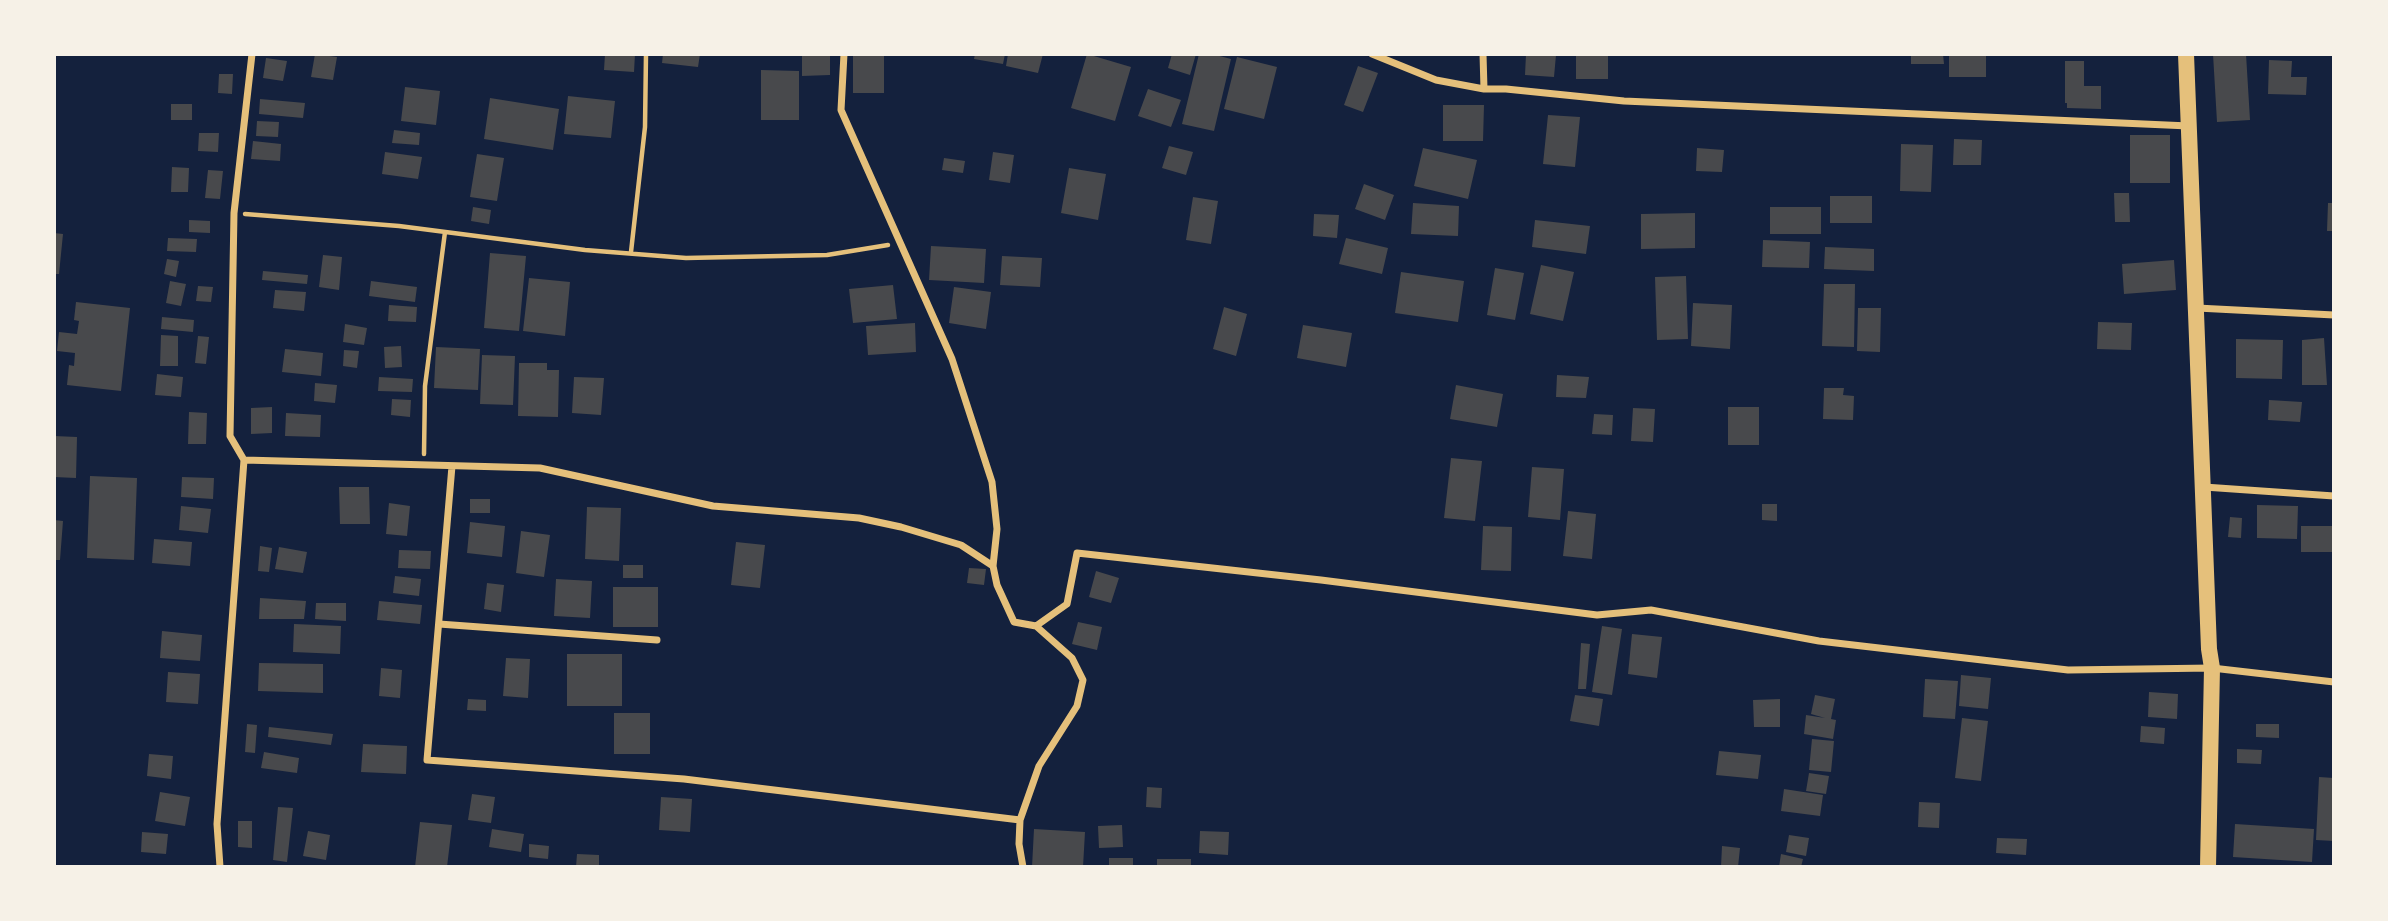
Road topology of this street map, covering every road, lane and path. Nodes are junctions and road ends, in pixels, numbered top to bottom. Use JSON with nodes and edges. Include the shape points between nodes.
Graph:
{"nodes":[{"id":1,"x":252,"y":54,"type":"edge"},
{"id":2,"x":646,"y":54,"type":"edge"},
{"id":3,"x":844,"y":54,"type":"edge"},
{"id":4,"x":1372,"y":54,"type":"edge"},
{"id":5,"x":1483,"y":54,"type":"edge"},
{"id":6,"x":2186,"y":54,"type":"edge"},
{"id":7,"x":1484,"y":89,"type":"junction"},
{"id":8,"x":2190,"y":126,"type":"junction"},
{"id":9,"x":234,"y":213,"type":"junction"},
{"id":10,"x":445,"y":232,"type":"junction"},
{"id":11,"x":900,"y":243,"type":"junction"},
{"id":12,"x":631,"y":252,"type":"junction"},
{"id":13,"x":2197,"y":308,"type":"junction"},
{"id":14,"x":2334,"y":315,"type":"edge"},
{"id":15,"x":244,"y":460,"type":"junction"},
{"id":16,"x":424,"y":465,"type":"junction"},
{"id":17,"x":452,"y":466,"type":"junction"},
{"id":18,"x":2203,"y":487,"type":"junction"},
{"id":19,"x":2334,"y":496,"type":"edge"},
{"id":20,"x":993,"y":566,"type":"junction"},
{"id":21,"x":439,"y":624,"type":"junction"},
{"id":22,"x":1037,"y":626,"type":"junction"},
{"id":23,"x":657,"y":640,"type":"dead end"},
{"id":24,"x":2212,"y":668,"type":"junction"},
{"id":25,"x":2334,"y":682,"type":"edge"},
{"id":26,"x":1020,"y":820,"type":"junction"},
{"id":27,"x":220,"y":867,"type":"edge"},
{"id":28,"x":1023,"y":867,"type":"edge"},
{"id":29,"x":2208,"y":867,"type":"edge"}],
"edges":[{"from":1,"to":9,"type":"street"},
{"from":2,"to":12,"type":"path","via":[[645,127]]},
{"from":3,"to":11,"type":"street","via":[[841,110]]},
{"from":4,"to":7,"type":"street","via":[[1436,80]]},
{"from":5,"to":7,"type":"street"},
{"from":6,"to":8,"type":"main road"},
{"from":7,"to":8,"type":"street","via":[[1637,102]]},
{"from":8,"to":13,"type":"main road"},
{"from":9,"to":10,"type":"path"},
{"from":9,"to":15,"type":"street","via":[[230,436]]},
{"from":10,"to":12,"type":"path"},
{"from":10,"to":16,"type":"path","via":[[425,386]]},
{"from":11,"to":12,"type":"path","via":[[827,255],[687,258]]},
{"from":11,"to":20,"type":"street","via":[[951,359],[992,482],[997,530]]},
{"from":13,"to":14,"type":"street"},
{"from":13,"to":18,"type":"main road"},
{"from":15,"to":16,"type":"street"},
{"from":15,"to":27,"type":"street","via":[[217,824]]},
{"from":16,"to":17,"type":"street"},
{"from":17,"to":20,"type":"street","via":[[540,468],[713,506],[859,518],[961,545]]},
{"from":17,"to":21,"type":"street"},
{"from":18,"to":19,"type":"street"},
{"from":18,"to":24,"type":"main road"},
{"from":20,"to":22,"type":"street","via":[[1014,622]]},
{"from":21,"to":23,"type":"street"},
{"from":21,"to":26,"type":"street","via":[[427,760],[684,779]]},
{"from":22,"to":24,"type":"street","via":[[1067,604],[1077,553],[1597,615],[1651,610],[1819,641],[2068,670]]},
{"from":22,"to":26,"type":"street","via":[[1072,659],[1083,680],[1077,706],[1039,766]]},
{"from":24,"to":25,"type":"street"},
{"from":24,"to":29,"type":"main road"},
{"from":26,"to":28,"type":"street"}]}
